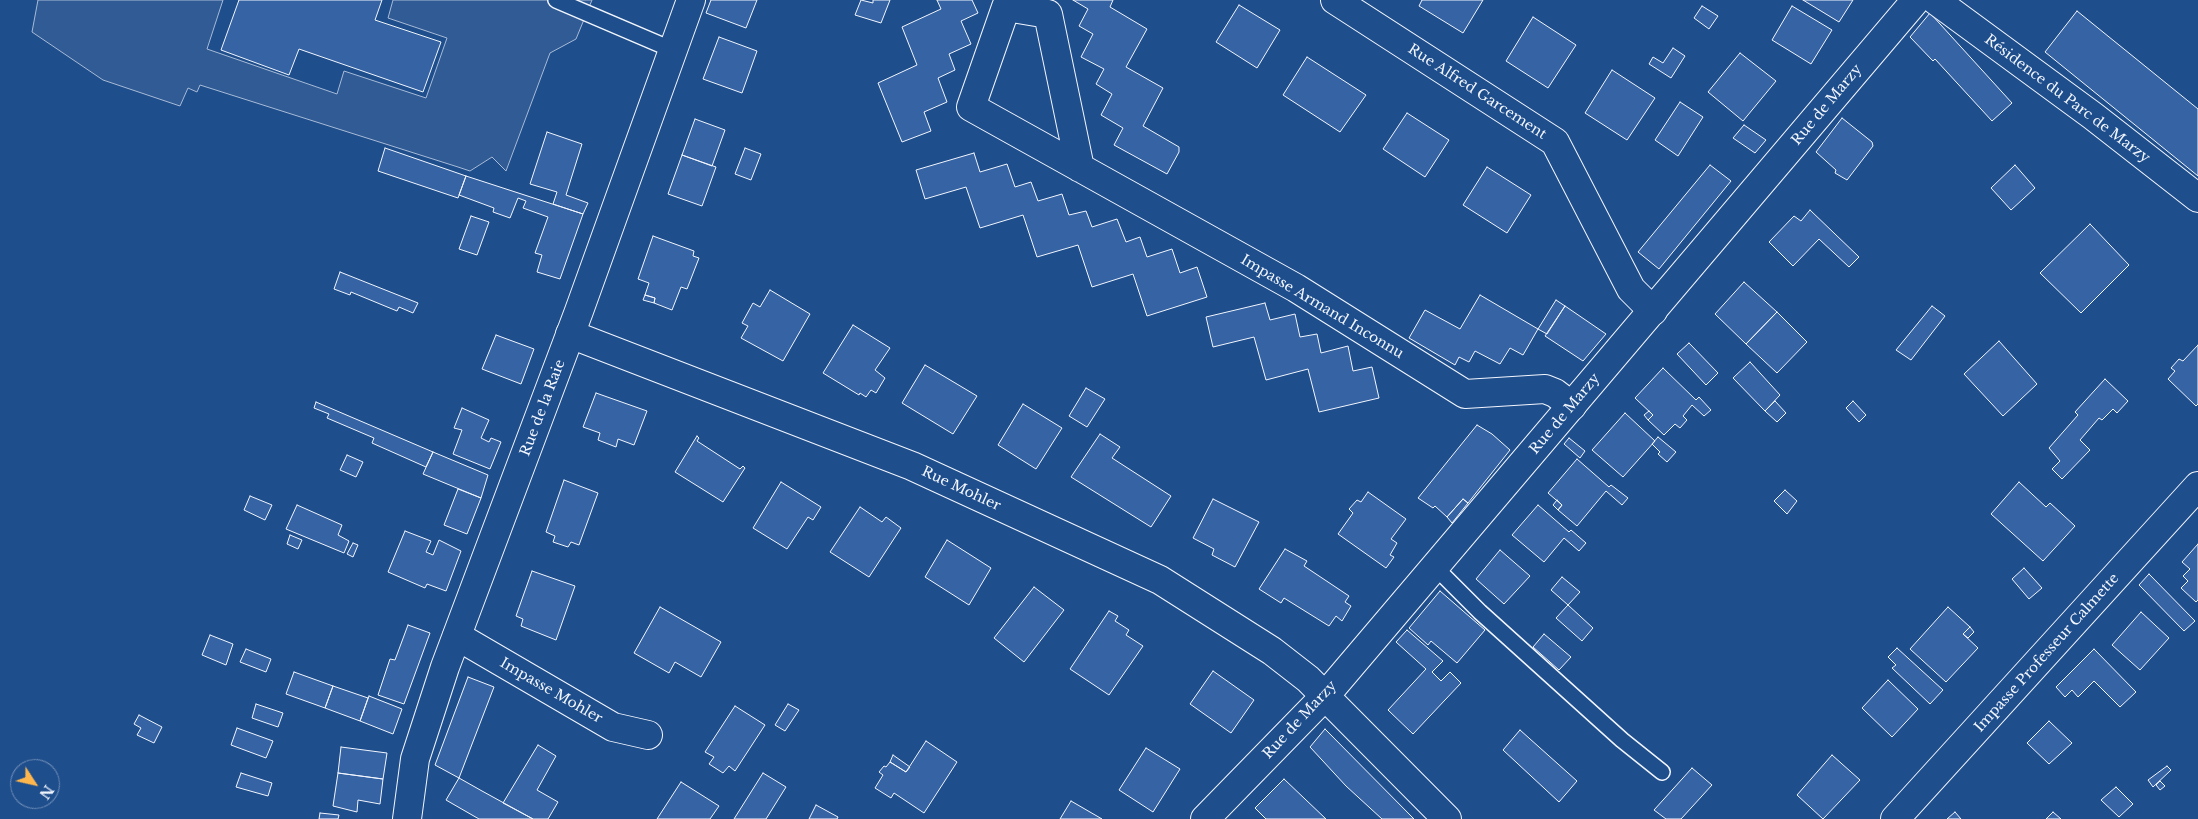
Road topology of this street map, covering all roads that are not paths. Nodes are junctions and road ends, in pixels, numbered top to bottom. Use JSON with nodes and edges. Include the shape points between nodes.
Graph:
{"nodes":[{"id":1,"x":556,"y":0,"type":"edge"},
{"id":2,"x":691,"y":0,"type":"edge"},
{"id":3,"x":1335,"y":0,"type":"edge"},
{"id":4,"x":1916,"y":0,"type":"edge"},
{"id":5,"x":1936,"y":0,"type":"edge"},
{"id":6,"x":673,"y":50,"type":"junction"},
{"id":7,"x":1080,"y":168,"type":"junction"},
{"id":8,"x":2198,"y":198,"type":"edge"},
{"id":9,"x":1653,"y":311,"type":"junction"},
{"id":10,"x":570,"y":334,"type":"junction"},
{"id":11,"x":1572,"y":406,"type":"junction"},
{"id":12,"x":2198,"y":486,"type":"edge"},
{"id":13,"x":1435,"y":567,"type":"junction"},
{"id":14,"x":457,"y":636,"type":"junction"},
{"id":15,"x":1325,"y":696,"type":"junction"},
{"id":16,"x":648,"y":735,"type":"dead end"},
{"id":17,"x":1662,"y":772,"type":"dead end"},
{"id":18,"x":407,"y":819,"type":"edge"},
{"id":19,"x":1204,"y":819,"type":"edge"},
{"id":20,"x":1447,"y":819,"type":"edge"},
{"id":21,"x":1895,"y":819,"type":"edge"}],
"edges":[{"from":1,"to":6,"type":"lane"},
{"from":2,"to":6,"type":"street","name":"Rue de la Raie"},
{"from":3,"to":9,"type":"street","name":"Rue Alfred Garcement","via":[[1555,142],[1631,289]]},
{"from":4,"to":9,"type":"street","name":"Rue de Marzy"},
{"from":5,"to":8,"type":"street","name":"Résidence du Parc de Marzy"},
{"from":6,"to":10,"type":"street","name":"Rue de la Raie"},
{"from":7,"to":7,"type":"street","name":"Impasse Armand Inconnu","via":[[971,107],[1006,7],[1048,14]]},
{"from":7,"to":11,"type":"street","name":"Impasse Armand Inconnu","via":[[1296,288],[1465,394],[1545,389]]},
{"from":9,"to":11,"type":"street","name":"Rue de Marzy"},
{"from":10,"to":14,"type":"street","name":"Rue de la Raie"},
{"from":10,"to":15,"type":"street","name":"Rue Mohler","via":[[912,466],[1160,580],[1286,661]]},
{"from":11,"to":13,"type":"street","name":"Rue de Marzy"},
{"from":12,"to":21,"type":"street","name":"Impasse Professeur Calmette"},
{"from":13,"to":15,"type":"street","name":"Rue de Marzy"},
{"from":13,"to":17,"type":"lane","via":[[1480,612]]},
{"from":14,"to":16,"type":"street","name":"Impasse Mohler","via":[[613,727]]},
{"from":14,"to":18,"type":"street","name":"Rue de la Raie","via":[[415,759]]},
{"from":15,"to":19,"type":"street","name":"Rue de Marzy"},
{"from":15,"to":20,"type":"street","name":"Rue Mohler"}]}
